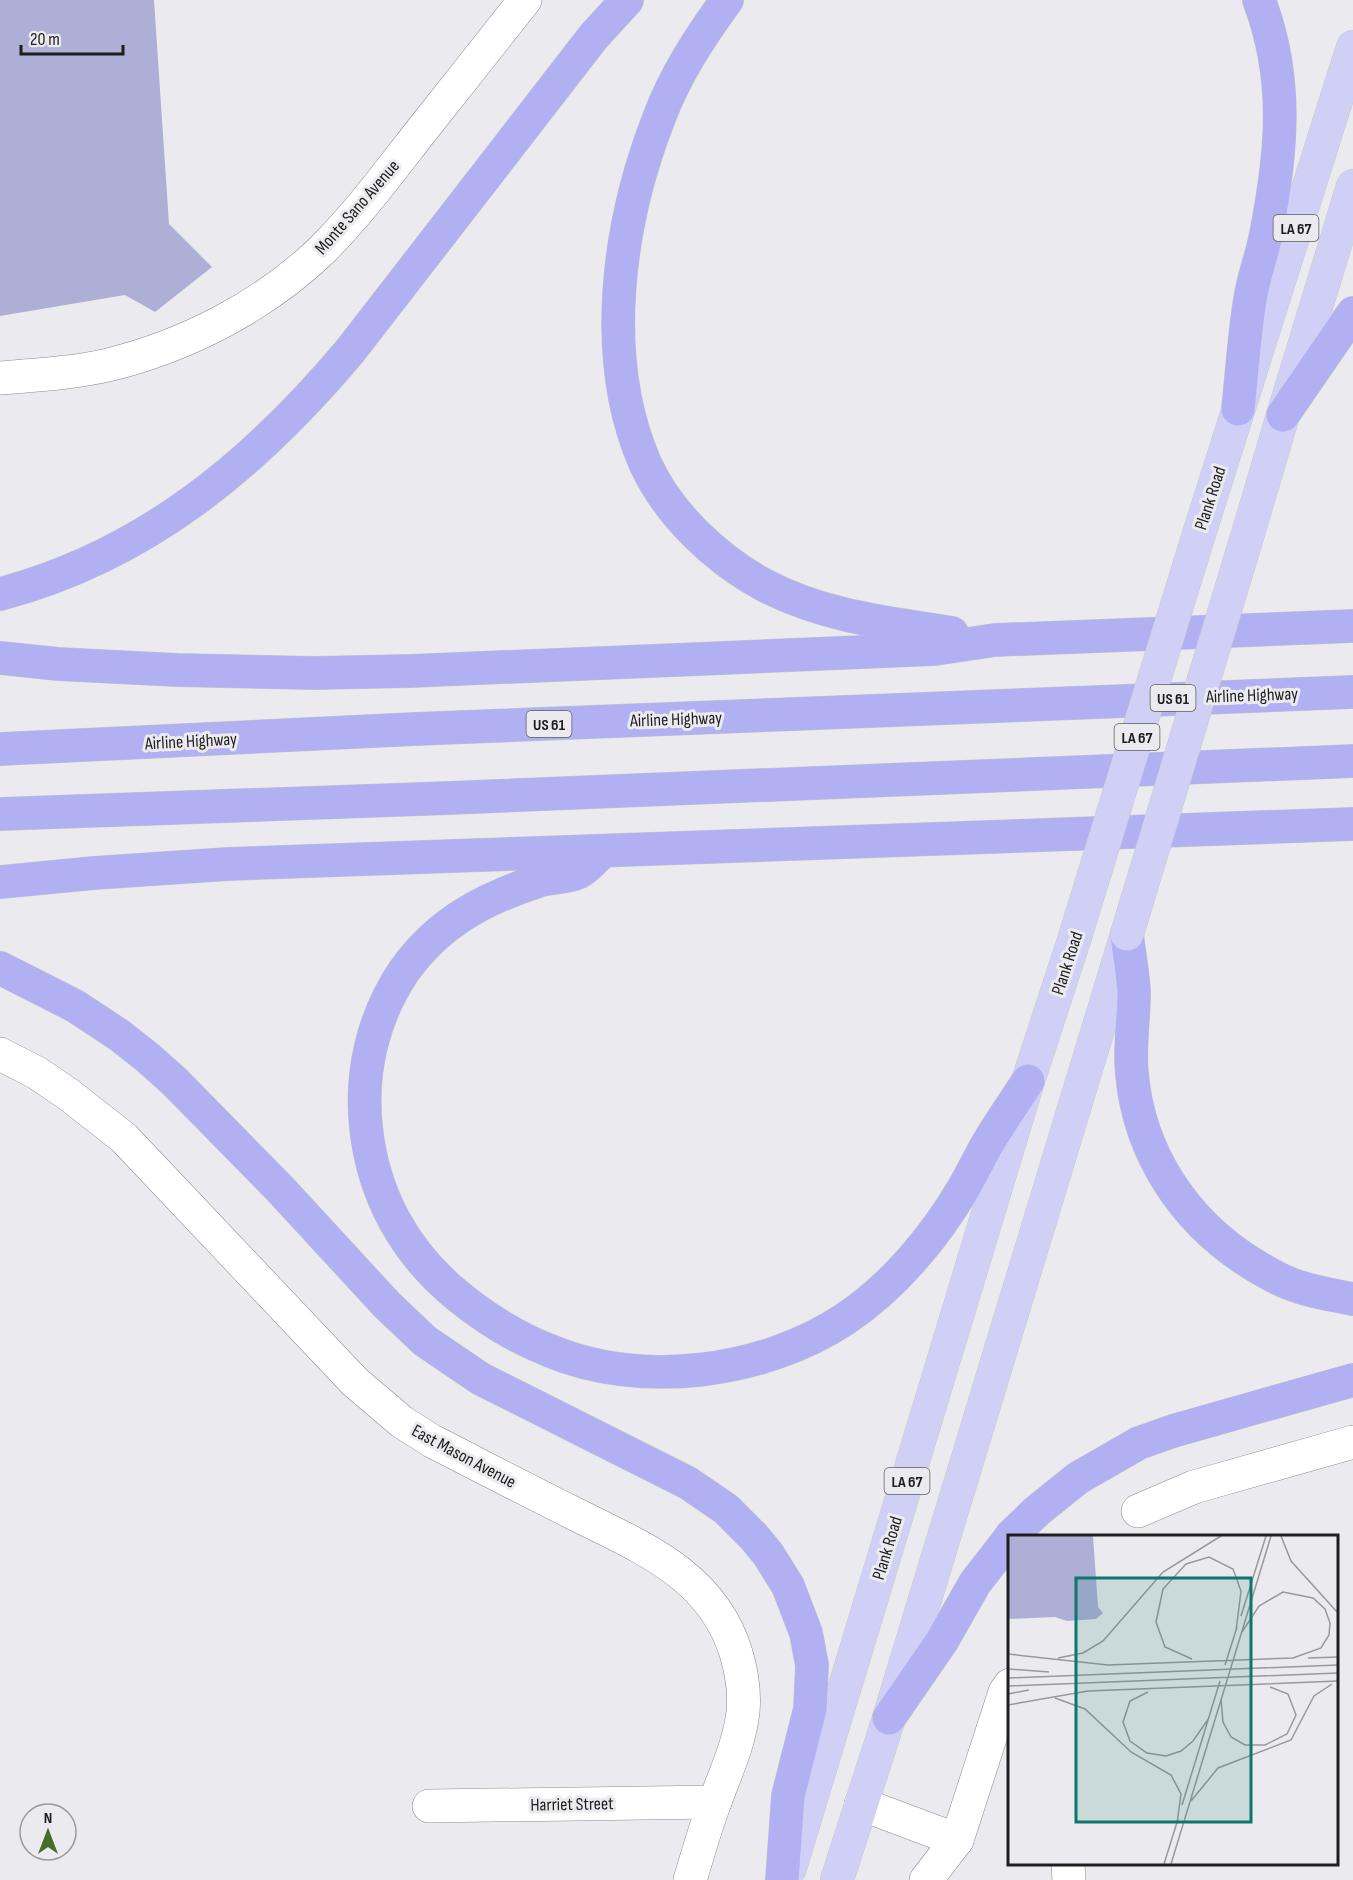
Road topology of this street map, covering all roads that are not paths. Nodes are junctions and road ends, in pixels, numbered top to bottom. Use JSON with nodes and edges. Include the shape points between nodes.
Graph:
{"nodes":[{"id":1,"x":525,"y":0,"type":"edge"},
{"id":2,"x":627,"y":0,"type":"edge"},
{"id":3,"x":727,"y":0,"type":"edge"},
{"id":4,"x":1259,"y":0,"type":"edge"},
{"id":5,"x":1353,"y":47,"type":"edge"},
{"id":6,"x":1353,"y":186,"type":"edge"},
{"id":7,"x":1353,"y":313,"type":"edge"},
{"id":8,"x":0,"y":378,"type":"edge"},
{"id":9,"x":1238,"y":409,"type":"junction"},
{"id":10,"x":1282,"y":415,"type":"junction"},
{"id":11,"x":0,"y":594,"type":"edge"},
{"id":12,"x":1353,"y":626,"type":"edge"},
{"id":13,"x":995,"y":640,"type":"junction"},
{"id":14,"x":0,"y":658,"type":"edge"},
{"id":15,"x":1353,"y":692,"type":"edge"},
{"id":16,"x":0,"y":749,"type":"edge"},
{"id":17,"x":1353,"y":761,"type":"edge"},
{"id":18,"x":16,"y":813,"type":"edge"},
{"id":19,"x":0,"y":819,"type":"edge"},
{"id":20,"x":1353,"y":824,"type":"edge"},
{"id":21,"x":603,"y":852,"type":"junction"},
{"id":22,"x":0,"y":882,"type":"edge"},
{"id":23,"x":1127,"y":933,"type":"junction"},
{"id":24,"x":0,"y":968,"type":"edge"},
{"id":25,"x":0,"y":1054,"type":"edge"},
{"id":26,"x":1028,"y":1081,"type":"junction"},
{"id":27,"x":1353,"y":1299,"type":"edge"},
{"id":28,"x":1353,"y":1380,"type":"edge"},
{"id":29,"x":1353,"y":1442,"type":"edge"},
{"id":30,"x":1137,"y":1511,"type":"dead end"},
{"id":31,"x":1012,"y":1535,"type":"edge"},
{"id":32,"x":1008,"y":1540,"type":"edge"},
{"id":33,"x":1008,"y":1688,"type":"edge"},
{"id":34,"x":889,"y":1718,"type":"junction"},
{"id":35,"x":715,"y":1802,"type":"junction"},
{"id":36,"x":861,"y":1804,"type":"junction"},
{"id":37,"x":429,"y":1806,"type":"dead end"},
{"id":38,"x":957,"y":1840,"type":"junction"},
{"id":39,"x":1068,"y":1865,"type":"edge"},
{"id":40,"x":690,"y":1880,"type":"edge"},
{"id":41,"x":784,"y":1880,"type":"edge"},
{"id":42,"x":837,"y":1880,"type":"edge"},
{"id":43,"x":926,"y":1880,"type":"edge"},
{"id":44,"x":1069,"y":1880,"type":"edge"}],
"edges":[{"from":1,"to":8,"type":"street","name":"Monte Sano Avenue","via":[[362,207],[281,285],[195,334],[136,357],[82,369]]},
{"from":2,"to":11,"type":"highway","via":[[594,36],[350,351],[250,457],[163,523],[85,564]]},
{"from":3,"to":13,"type":"highway","via":[[688,58],[659,116],[627,230],[620,286],[621,365],[628,415],[646,465],[690,528],[726,560],[763,584],[809,604],[855,617]]},
{"from":4,"to":9,"type":"highway","via":[[1279,73],[1280,132],[1266,236],[1250,299]]},
{"from":5,"to":9,"type":"main road","name":"Plank Road","number":"LA 67"},
{"from":6,"to":10,"type":"main road","number":"LA 67"},
{"from":7,"to":10,"type":"highway"},
{"from":9,"to":26,"type":"main road","name":"Plank Road","number":"LA 67","bridge":true},
{"from":10,"to":23,"type":"main road","number":"LA 67","bridge":true},
{"from":12,"to":13,"type":"highway"},
{"from":13,"to":14,"type":"highway","via":[[923,650],[367,672],[177,670]]},
{"from":15,"to":16,"type":"highway","name":"Airline Highway","number":"US 61"},
{"from":17,"to":18,"type":"highway"},
{"from":18,"to":19,"type":"highway"},
{"from":20,"to":21,"type":"highway"},
{"from":21,"to":22,"type":"highway","via":[[228,864]]},
{"from":21,"to":26,"type":"highway","via":[[579,873],[543,879],[501,895],[442,928],[422,948],[388,998],[369,1052],[364,1112],[367,1144],[381,1195],[393,1220],[417,1256],[439,1279],[475,1309],[524,1339],[551,1352],[599,1365],[669,1371],[740,1364],[817,1335],[868,1302],[911,1261],[950,1210]]},
{"from":23,"to":27,"type":"highway","via":[[1134,989],[1132,1072],[1137,1108],[1149,1146],[1174,1191],[1219,1241],[1268,1274],[1312,1291]]},
{"from":23,"to":34,"type":"main road","number":"LA 67"},
{"from":24,"to":41,"type":"highway","via":[[75,1006],[119,1035],[175,1082],[404,1323],[434,1348],[481,1379],[688,1484],[726,1509],[754,1537],[788,1586],[804,1626],[812,1665],[810,1709],[788,1796]]},
{"from":25,"to":35,"type":"street","name":"East Mason Avenue","via":[[37,1073],[124,1138],[355,1382],[402,1422],[633,1544],[685,1576],[701,1591],[724,1624],[743,1680],[743,1710],[735,1753]]},
{"from":26,"to":41,"type":"main road","name":"Plank Road","number":"LA 67"},
{"from":28,"to":31,"type":"highway","via":[[1140,1443],[1078,1478]]},
{"from":29,"to":30,"type":"street","via":[[1194,1487]]},
{"from":32,"to":34,"type":"highway","via":[[975,1583],[942,1641]]},
{"from":33,"to":38,"type":"street"},
{"from":34,"to":36,"type":"main road","number":"LA 67"},
{"from":35,"to":37,"type":"street","name":"Harriet Street"},
{"from":35,"to":40,"type":"street","name":"East Mason Avenue"},
{"from":36,"to":38,"type":"street"},
{"from":36,"to":42,"type":"main road","number":"LA 67"},
{"from":38,"to":43,"type":"street"},
{"from":39,"to":44,"type":"street"}]}
